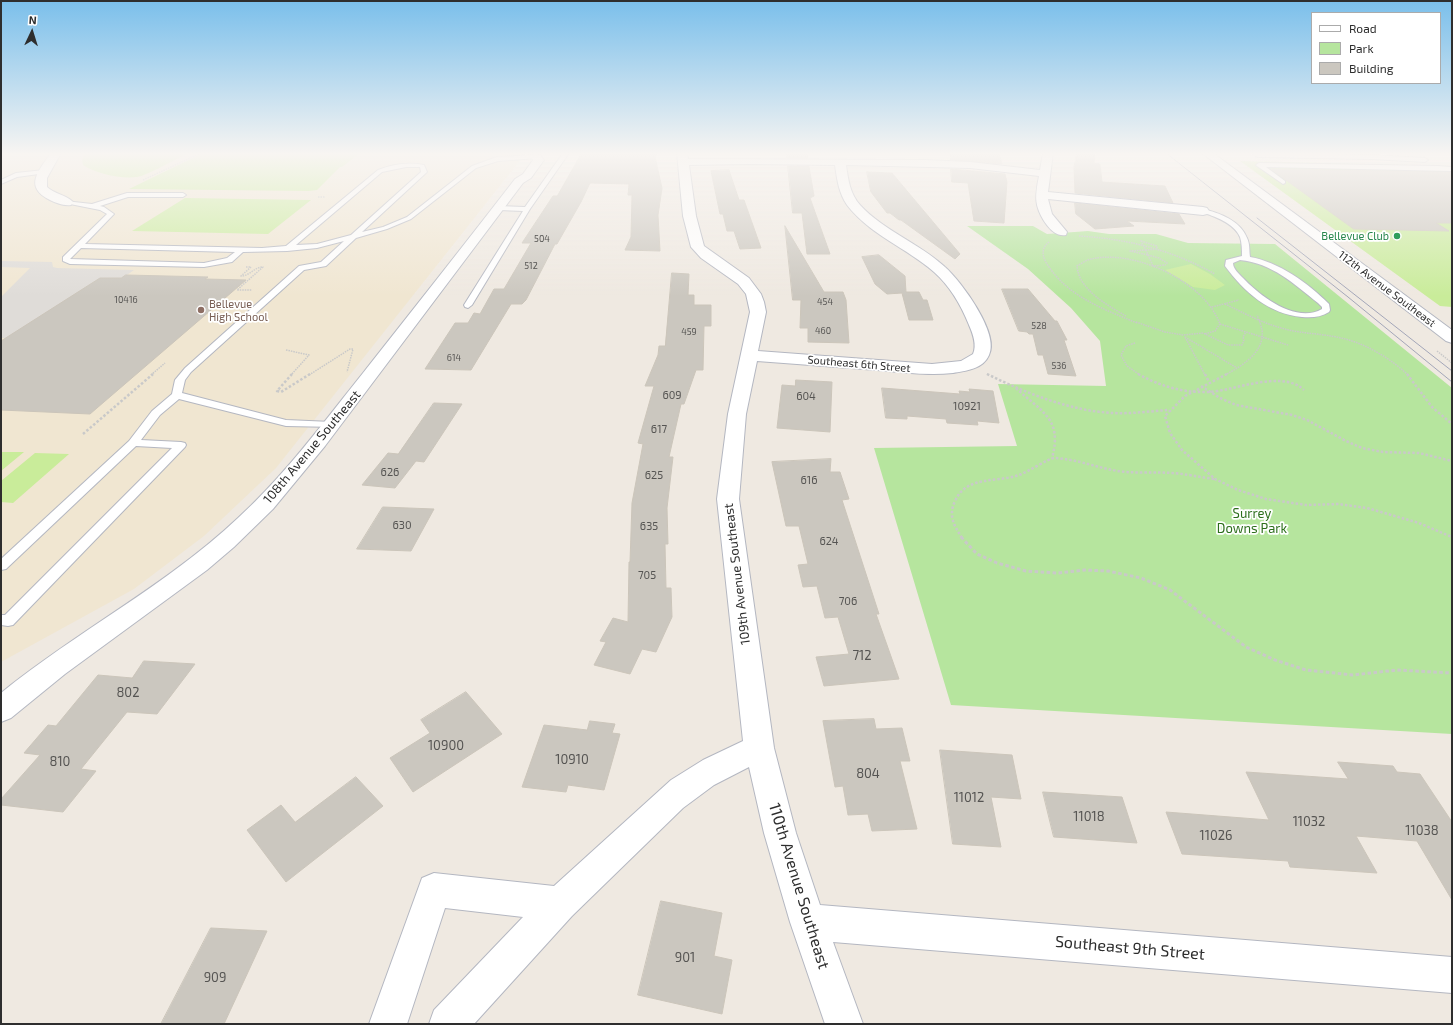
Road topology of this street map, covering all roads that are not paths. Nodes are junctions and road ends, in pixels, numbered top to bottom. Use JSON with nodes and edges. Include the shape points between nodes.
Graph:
{"nodes":[{"id":1,"x":64,"y":201,"type":"edge"},
{"id":2,"x":108,"y":201,"type":"edge"},
{"id":3,"x":344,"y":201,"type":"edge"},
{"id":4,"x":392,"y":201,"type":"edge"},
{"id":5,"x":431,"y":201,"type":"edge"},
{"id":6,"x":503,"y":201,"type":"edge"},
{"id":7,"x":534,"y":201,"type":"edge"},
{"id":8,"x":689,"y":201,"type":"edge"},
{"id":9,"x":851,"y":201,"type":"edge"},
{"id":10,"x":1043,"y":201,"type":"edge"},
{"id":11,"x":1094,"y":201,"type":"edge"},
{"id":12,"x":1271,"y":201,"type":"edge"},
{"id":13,"x":67,"y":202,"type":"joint"},
{"id":14,"x":93,"y":206,"type":"junction"},
{"id":15,"x":498,"y":208,"type":"junction"},
{"id":16,"x":528,"y":209,"type":"junction"},
{"id":17,"x":1203,"y":211,"type":"joint"},
{"id":18,"x":1061,"y":232,"type":"dead end"},
{"id":19,"x":350,"y":238,"type":"junction"},
{"id":20,"x":79,"y":246,"type":"junction"},
{"id":21,"x":287,"y":249,"type":"junction"},
{"id":22,"x":241,"y":250,"type":"junction"},
{"id":23,"x":1246,"y":258,"type":"junction"},
{"id":24,"x":468,"y":305,"type":"dead end"},
{"id":25,"x":1424,"y":316,"type":"junction"},
{"id":26,"x":1447,"y":317,"type":"dead end"},
{"id":27,"x":1452,"y":338,"type":"edge"},
{"id":28,"x":749,"y":355,"type":"junction"},
{"id":29,"x":177,"y":394,"type":"junction"},
{"id":30,"x":332,"y":425,"type":"junction"},
{"id":31,"x":133,"y":443,"type":"junction"},
{"id":32,"x":1,"y":566,"type":"edge"},
{"id":33,"x":1,"y":620,"type":"edge"},
{"id":34,"x":1,"y":710,"type":"edge"},
{"id":35,"x":759,"y":748,"type":"junction"},
{"id":36,"x":560,"y":904,"type":"junction"},
{"id":37,"x":808,"y":922,"type":"junction"},
{"id":38,"x":1452,"y":975,"type":"edge"},
{"id":39,"x":388,"y":1024,"type":"edge"},
{"id":40,"x":448,"y":1024,"type":"edge"},
{"id":41,"x":844,"y":1024,"type":"edge"}],
"edges":[{"from":1,"to":13,"type":"street"},
{"from":2,"to":14,"type":"lane"},
{"from":3,"to":21,"type":"lane"},
{"from":4,"to":19,"type":"lane"},
{"from":5,"to":19,"type":"lane","via":[[409,218]]},
{"from":6,"to":15,"type":"street","name":"108th Avenue Southeast"},
{"from":7,"to":16,"type":"lane"},
{"from":8,"to":28,"type":"street","name":"109th Avenue Southeast","via":[[693,234],[699,248],[753,291],[758,312]]},
{"from":9,"to":28,"type":"street","name":"Southeast 6th Street","via":[[874,225],[932,263],[950,281],[976,320],[984,344],[982,354],[969,365],[935,370]]},
{"from":10,"to":18,"type":"street","via":[[1045,213]]},
{"from":11,"to":17,"type":"street"},
{"from":12,"to":25,"type":"street","name":"112th Avenue Southeast"},
{"from":13,"to":14,"type":"lane"},
{"from":14,"to":20,"type":"lane","via":[[111,214]]},
{"from":15,"to":16,"type":"lane"},
{"from":15,"to":30,"type":"street","name":"108th Avenue Southeast"},
{"from":16,"to":24,"type":"lane"},
{"from":17,"to":23,"type":"lane","via":[[1220,217],[1240,232],[1243,236]]},
{"from":19,"to":21,"type":"lane","via":[[317,246]]},
{"from":19,"to":29,"type":"lane","via":[[323,264],[302,268],[188,370],[180,380]]},
{"from":20,"to":22,"type":"lane"},
{"from":20,"to":22,"type":"lane","via":[[66,259],[70,262],[204,265],[228,260]]},
{"from":21,"to":22,"type":"lane"},
{"from":23,"to":23,"type":"lane","via":[[1232,260],[1228,264],[1266,303],[1281,310],[1301,314],[1319,314],[1326,310],[1321,301],[1276,267]]},
{"from":25,"to":26,"type":"street"},
{"from":25,"to":27,"type":"street","name":"112th Avenue Southeast"},
{"from":28,"to":35,"type":"street","name":"109th Avenue Southeast","via":[[737,414],[728,499]]},
{"from":29,"to":30,"type":"lane","via":[[286,423]]},
{"from":29,"to":31,"type":"lane","via":[[156,413]]},
{"from":30,"to":34,"type":"street","name":"108th Avenue Southeast","via":[[290,478],[226,542],[187,573],[45,674]]},
{"from":31,"to":32,"type":"lane"},
{"from":31,"to":33,"type":"lane","via":[[181,445],[8,621]]},
{"from":35,"to":36,"type":"street","via":[[713,768],[691,782]]},
{"from":35,"to":37,"type":"street","name":"110th Avenue Southeast","via":[[780,834]]},
{"from":36,"to":39,"type":"street","via":[[434,890]]},
{"from":36,"to":40,"type":"street"},
{"from":37,"to":38,"type":"street","name":"Southeast 9th Street"},
{"from":37,"to":41,"type":"street","name":"110th Avenue Southeast"}]}
